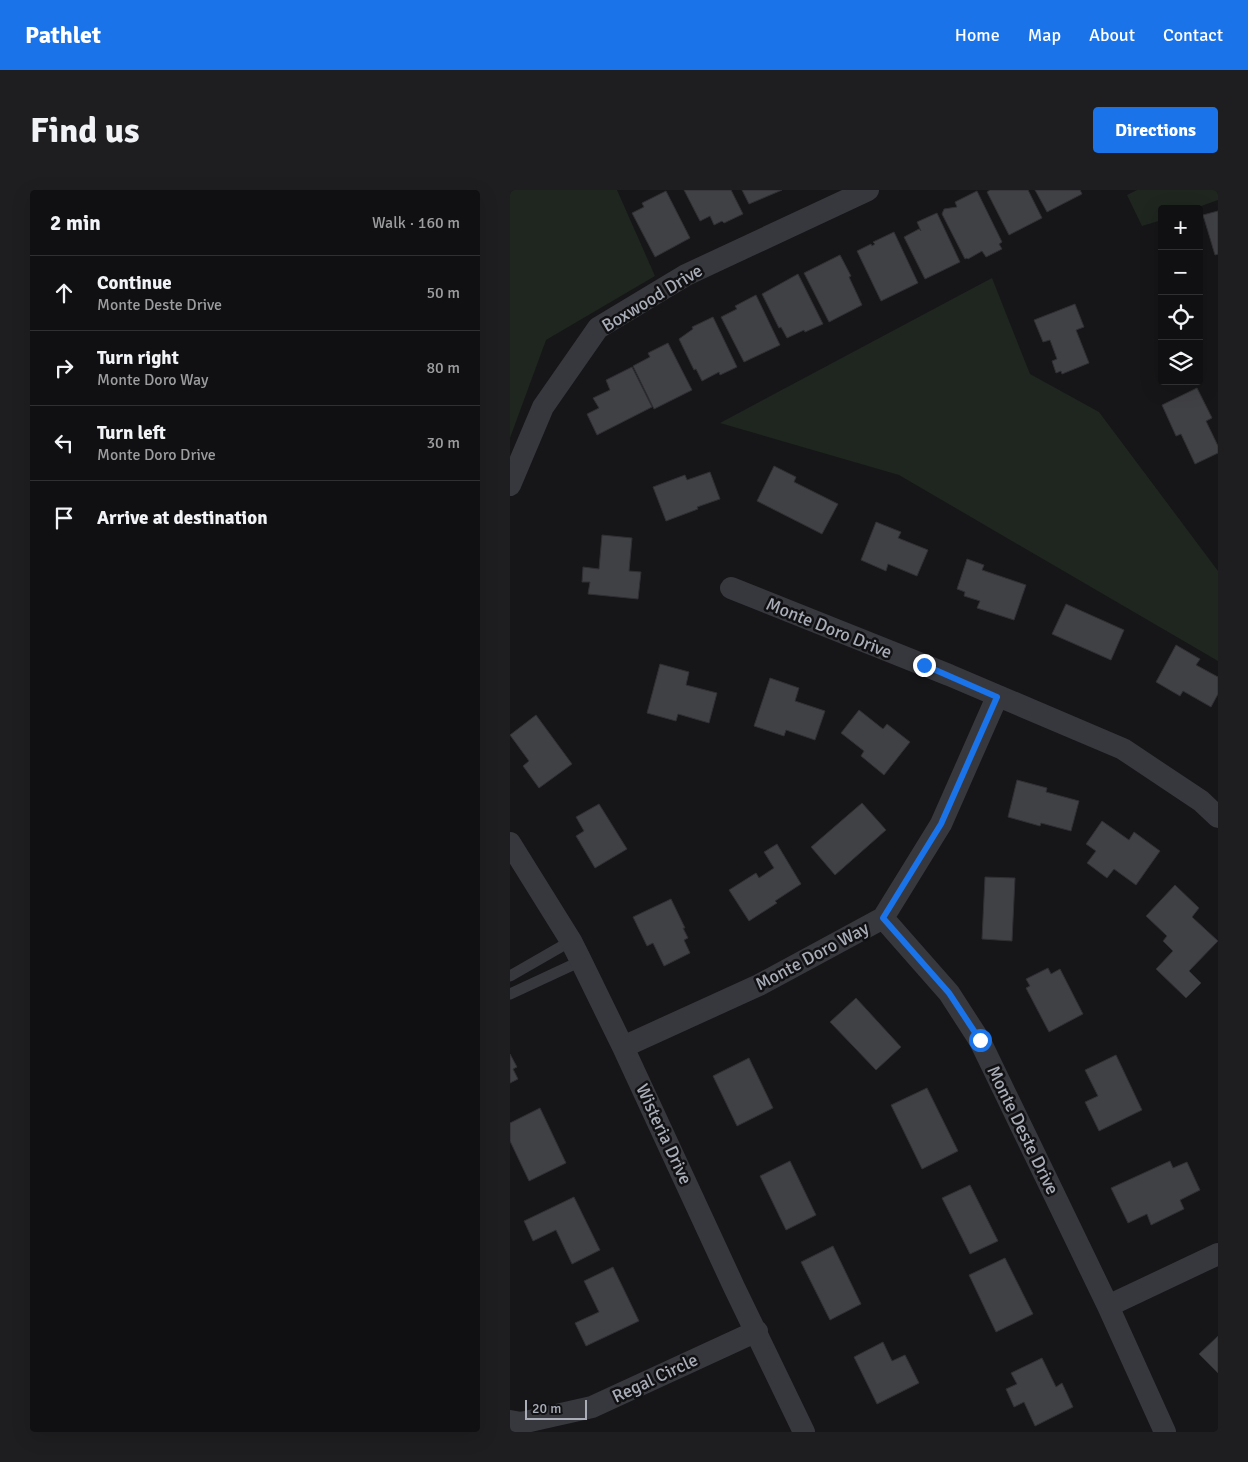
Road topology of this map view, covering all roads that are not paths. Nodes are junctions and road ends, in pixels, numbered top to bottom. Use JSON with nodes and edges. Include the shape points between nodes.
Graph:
{"nodes":[{"id":1,"x":868,"y":190,"type":"edge"},
{"id":2,"x":510,"y":485,"type":"edge"},
{"id":3,"x":731,"y":588,"type":"dead end"},
{"id":4,"x":997,"y":697,"type":"junction"},
{"id":5,"x":1218,"y":817,"type":"edge"},
{"id":6,"x":510,"y":843,"type":"edge"},
{"id":7,"x":883,"y":918,"type":"junction"},
{"id":8,"x":576,"y":951,"type":"junction"},
{"id":9,"x":510,"y":976,"type":"edge"},
{"id":10,"x":510,"y":994,"type":"edge"},
{"id":11,"x":623,"y":1047,"type":"junction"},
{"id":12,"x":1218,"y":1254,"type":"edge"},
{"id":13,"x":1108,"y":1306,"type":"junction"},
{"id":14,"x":757,"y":1331,"type":"junction"},
{"id":15,"x":515,"y":1425,"type":"edge"},
{"id":16,"x":804,"y":1432,"type":"edge"},
{"id":17,"x":1165,"y":1432,"type":"edge"}],
"edges":[{"from":1,"to":2,"type":"street","name":"Boxwood Drive","via":[[686,275],[598,328],[543,407]]},
{"from":3,"to":4,"type":"street","name":"Monte Doro Drive"},
{"from":4,"to":5,"type":"street","name":"Monte Doro Drive","via":[[1123,749],[1201,801]]},
{"from":4,"to":7,"type":"street","name":"Monte Doro Way","via":[[941,824]]},
{"from":6,"to":8,"type":"street","name":"Wisteria Drive"},
{"from":7,"to":11,"type":"street","name":"Monte Doro Way","via":[[759,985]]},
{"from":7,"to":13,"type":"street","name":"Monte Deste Drive","via":[[949,993],[980,1040]]},
{"from":8,"to":9,"type":"lane"},
{"from":8,"to":10,"type":"lane"},
{"from":8,"to":11,"type":"street","name":"Wisteria Drive"},
{"from":11,"to":14,"type":"street","name":"Wisteria Drive"},
{"from":12,"to":13,"type":"street"},
{"from":13,"to":17,"type":"street","name":"Monte Deste Drive"},
{"from":14,"to":15,"type":"street","name":"Regal Circle","via":[[592,1407]]},
{"from":14,"to":16,"type":"street","name":"Wisteria Drive"}]}
